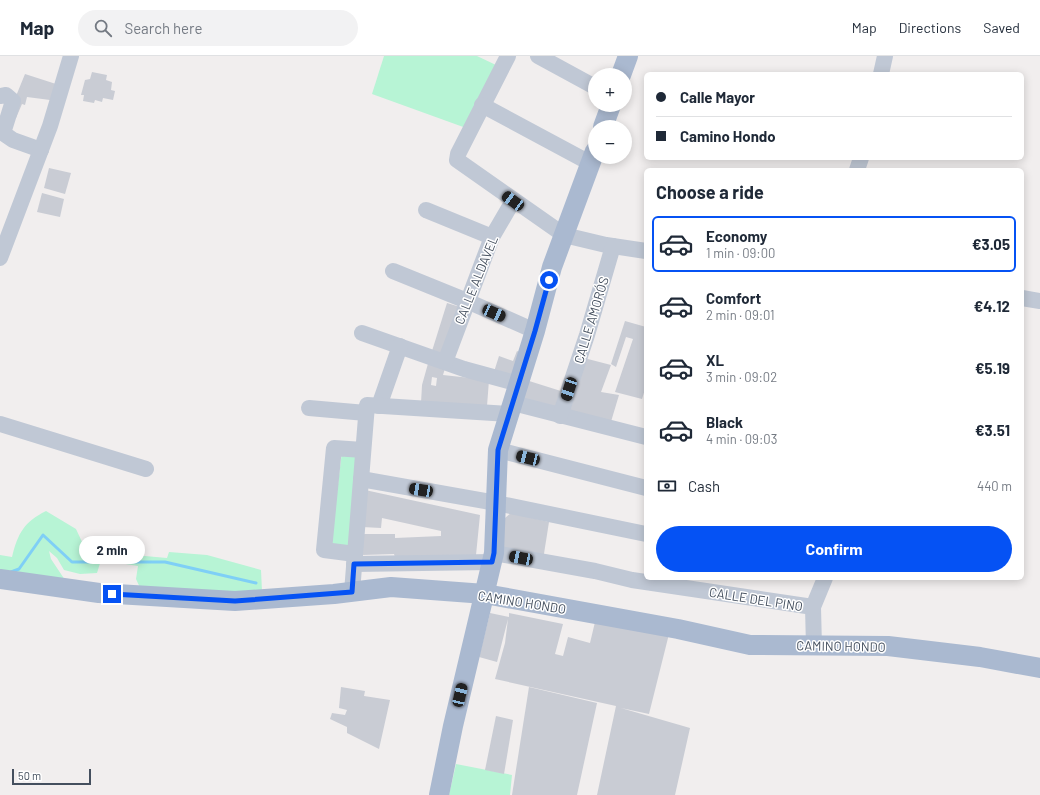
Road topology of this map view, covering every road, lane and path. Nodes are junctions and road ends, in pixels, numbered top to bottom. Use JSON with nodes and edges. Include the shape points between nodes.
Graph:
{"nodes":[{"id":1,"x":72,"y":56,"type":"edge"},
{"id":2,"x":508,"y":56,"type":"edge"},
{"id":3,"x":538,"y":56,"type":"edge"},
{"id":4,"x":628,"y":56,"type":"edge"},
{"id":5,"x":885,"y":56,"type":"edge"},
{"id":6,"x":624,"y":68,"type":"edge"},
{"id":7,"x":881,"y":72,"type":"edge"},
{"id":8,"x":588,"y":83,"type":"edge"},
{"id":9,"x":0,"y":96,"type":"edge"},
{"id":10,"x":482,"y":106,"type":"junction"},
{"id":11,"x":41,"y":150,"type":"junction"},
{"id":12,"x":588,"y":155,"type":"edge"},
{"id":13,"x":590,"y":164,"type":"edge"},
{"id":14,"x":513,"y":201,"type":"junction"},
{"id":15,"x":426,"y":210,"type":"dead end"},
{"id":16,"x":564,"y":235,"type":"junction"},
{"id":17,"x":492,"y":237,"type":"junction"},
{"id":18,"x":613,"y":246,"type":"junction"},
{"id":19,"x":644,"y":251,"type":"edge"},
{"id":20,"x":0,"y":258,"type":"edge"},
{"id":21,"x":393,"y":271,"type":"dead end"},
{"id":22,"x":1024,"y":298,"type":"edge"},
{"id":23,"x":467,"y":301,"type":"junction"},
{"id":24,"x":1040,"y":301,"type":"edge"},
{"id":25,"x":535,"y":331,"type":"junction"},
{"id":26,"x":362,"y":332,"type":"dead end"},
{"id":27,"x":400,"y":346,"type":"junction"},
{"id":28,"x":445,"y":362,"type":"junction"},
{"id":29,"x":519,"y":384,"type":"junction"},
{"id":30,"x":309,"y":408,"type":"dead end"},
{"id":31,"x":511,"y":409,"type":"junction"},
{"id":32,"x":373,"y":410,"type":"junction"},
{"id":33,"x":560,"y":416,"type":"junction"},
{"id":34,"x":0,"y":424,"type":"edge"},
{"id":35,"x":644,"y":437,"type":"edge"},
{"id":36,"x":363,"y":450,"type":"junction"},
{"id":37,"x":498,"y":450,"type":"junction"},
{"id":38,"x":146,"y":469,"type":"dead end"},
{"id":39,"x":361,"y":480,"type":"junction"},
{"id":40,"x":644,"y":487,"type":"edge"},
{"id":41,"x":496,"y":502,"type":"junction"},
{"id":42,"x":644,"y":534,"type":"edge"},
{"id":43,"x":493,"y":558,"type":"junction"},
{"id":44,"x":355,"y":559,"type":"junction"},
{"id":45,"x":0,"y":579,"type":"edge"},
{"id":46,"x":824,"y":580,"type":"edge"},
{"id":47,"x":352,"y":592,"type":"junction"},
{"id":48,"x":485,"y":594,"type":"junction"},
{"id":49,"x":813,"y":607,"type":"junction"},
{"id":50,"x":814,"y":647,"type":"junction"},
{"id":51,"x":1040,"y":668,"type":"edge"},
{"id":52,"x":439,"y":795,"type":"edge"}],
"edges":[{"from":1,"to":11,"type":"street"},
{"from":2,"to":10,"type":"street"},
{"from":3,"to":8,"type":"street"},
{"from":4,"to":6,"type":"main road"},
{"from":5,"to":7,"type":"street"},
{"from":9,"to":11,"type":"street","via":[[6,95],[13,101],[3,132],[13,140]]},
{"from":10,"to":12,"type":"street"},
{"from":10,"to":14,"type":"street","via":[[457,160]]},
{"from":11,"to":20,"type":"street"},
{"from":13,"to":16,"type":"main road"},
{"from":14,"to":16,"type":"street"},
{"from":14,"to":17,"type":"street","name":"CALLE ALDAVEL"},
{"from":15,"to":17,"type":"street"},
{"from":16,"to":18,"type":"street"},
{"from":16,"to":25,"type":"main road","via":[[552,267]]},
{"from":17,"to":23,"type":"street","name":"CALLE ALDAVEL"},
{"from":18,"to":19,"type":"street"},
{"from":18,"to":33,"type":"street","name":"CALLE AMORÓS"},
{"from":21,"to":23,"type":"street"},
{"from":22,"to":24,"type":"street"},
{"from":23,"to":25,"type":"street"},
{"from":23,"to":28,"type":"street","name":"CALLE ALDAVEL"},
{"from":25,"to":29,"type":"main road"},
{"from":26,"to":27,"type":"street"},
{"from":27,"to":28,"type":"street"},
{"from":27,"to":32,"type":"street"},
{"from":28,"to":29,"type":"street"},
{"from":29,"to":31,"type":"main road"},
{"from":30,"to":32,"type":"street"},
{"from":31,"to":32,"type":"street"},
{"from":31,"to":33,"type":"street"},
{"from":31,"to":37,"type":"main road"},
{"from":32,"to":36,"type":"street"},
{"from":33,"to":35,"type":"street"},
{"from":34,"to":38,"type":"street"},
{"from":36,"to":39,"type":"street"},
{"from":36,"to":44,"type":"street","name":"CALLE DEL PINO","via":[[334,448],[324,550]]},
{"from":37,"to":40,"type":"street"},
{"from":37,"to":41,"type":"main road"},
{"from":39,"to":41,"type":"street"},
{"from":39,"to":44,"type":"street"},
{"from":41,"to":42,"type":"street"},
{"from":41,"to":43,"type":"main road"},
{"from":43,"to":44,"type":"street","name":"CALLE DEL PINO"},
{"from":43,"to":48,"type":"main road"},
{"from":43,"to":49,"type":"street","name":"CALLE DEL PINO","via":[[595,571],[632,580]]},
{"from":44,"to":47,"type":"street"},
{"from":45,"to":47,"type":"main road","name":"CAMINO HONDO","via":[[99,593],[235,601]]},
{"from":46,"to":49,"type":"street"},
{"from":47,"to":48,"type":"main road","name":"CAMINO HONDO","via":[[391,588]]},
{"from":48,"to":50,"type":"main road","name":"CAMINO HONDO","via":[[750,645]]},
{"from":48,"to":52,"type":"main road"},
{"from":49,"to":50,"type":"street","name":"CALLE DEL PINO"},
{"from":50,"to":51,"type":"main road","name":"CAMINO HONDO","via":[[888,646],[980,657]]}]}
